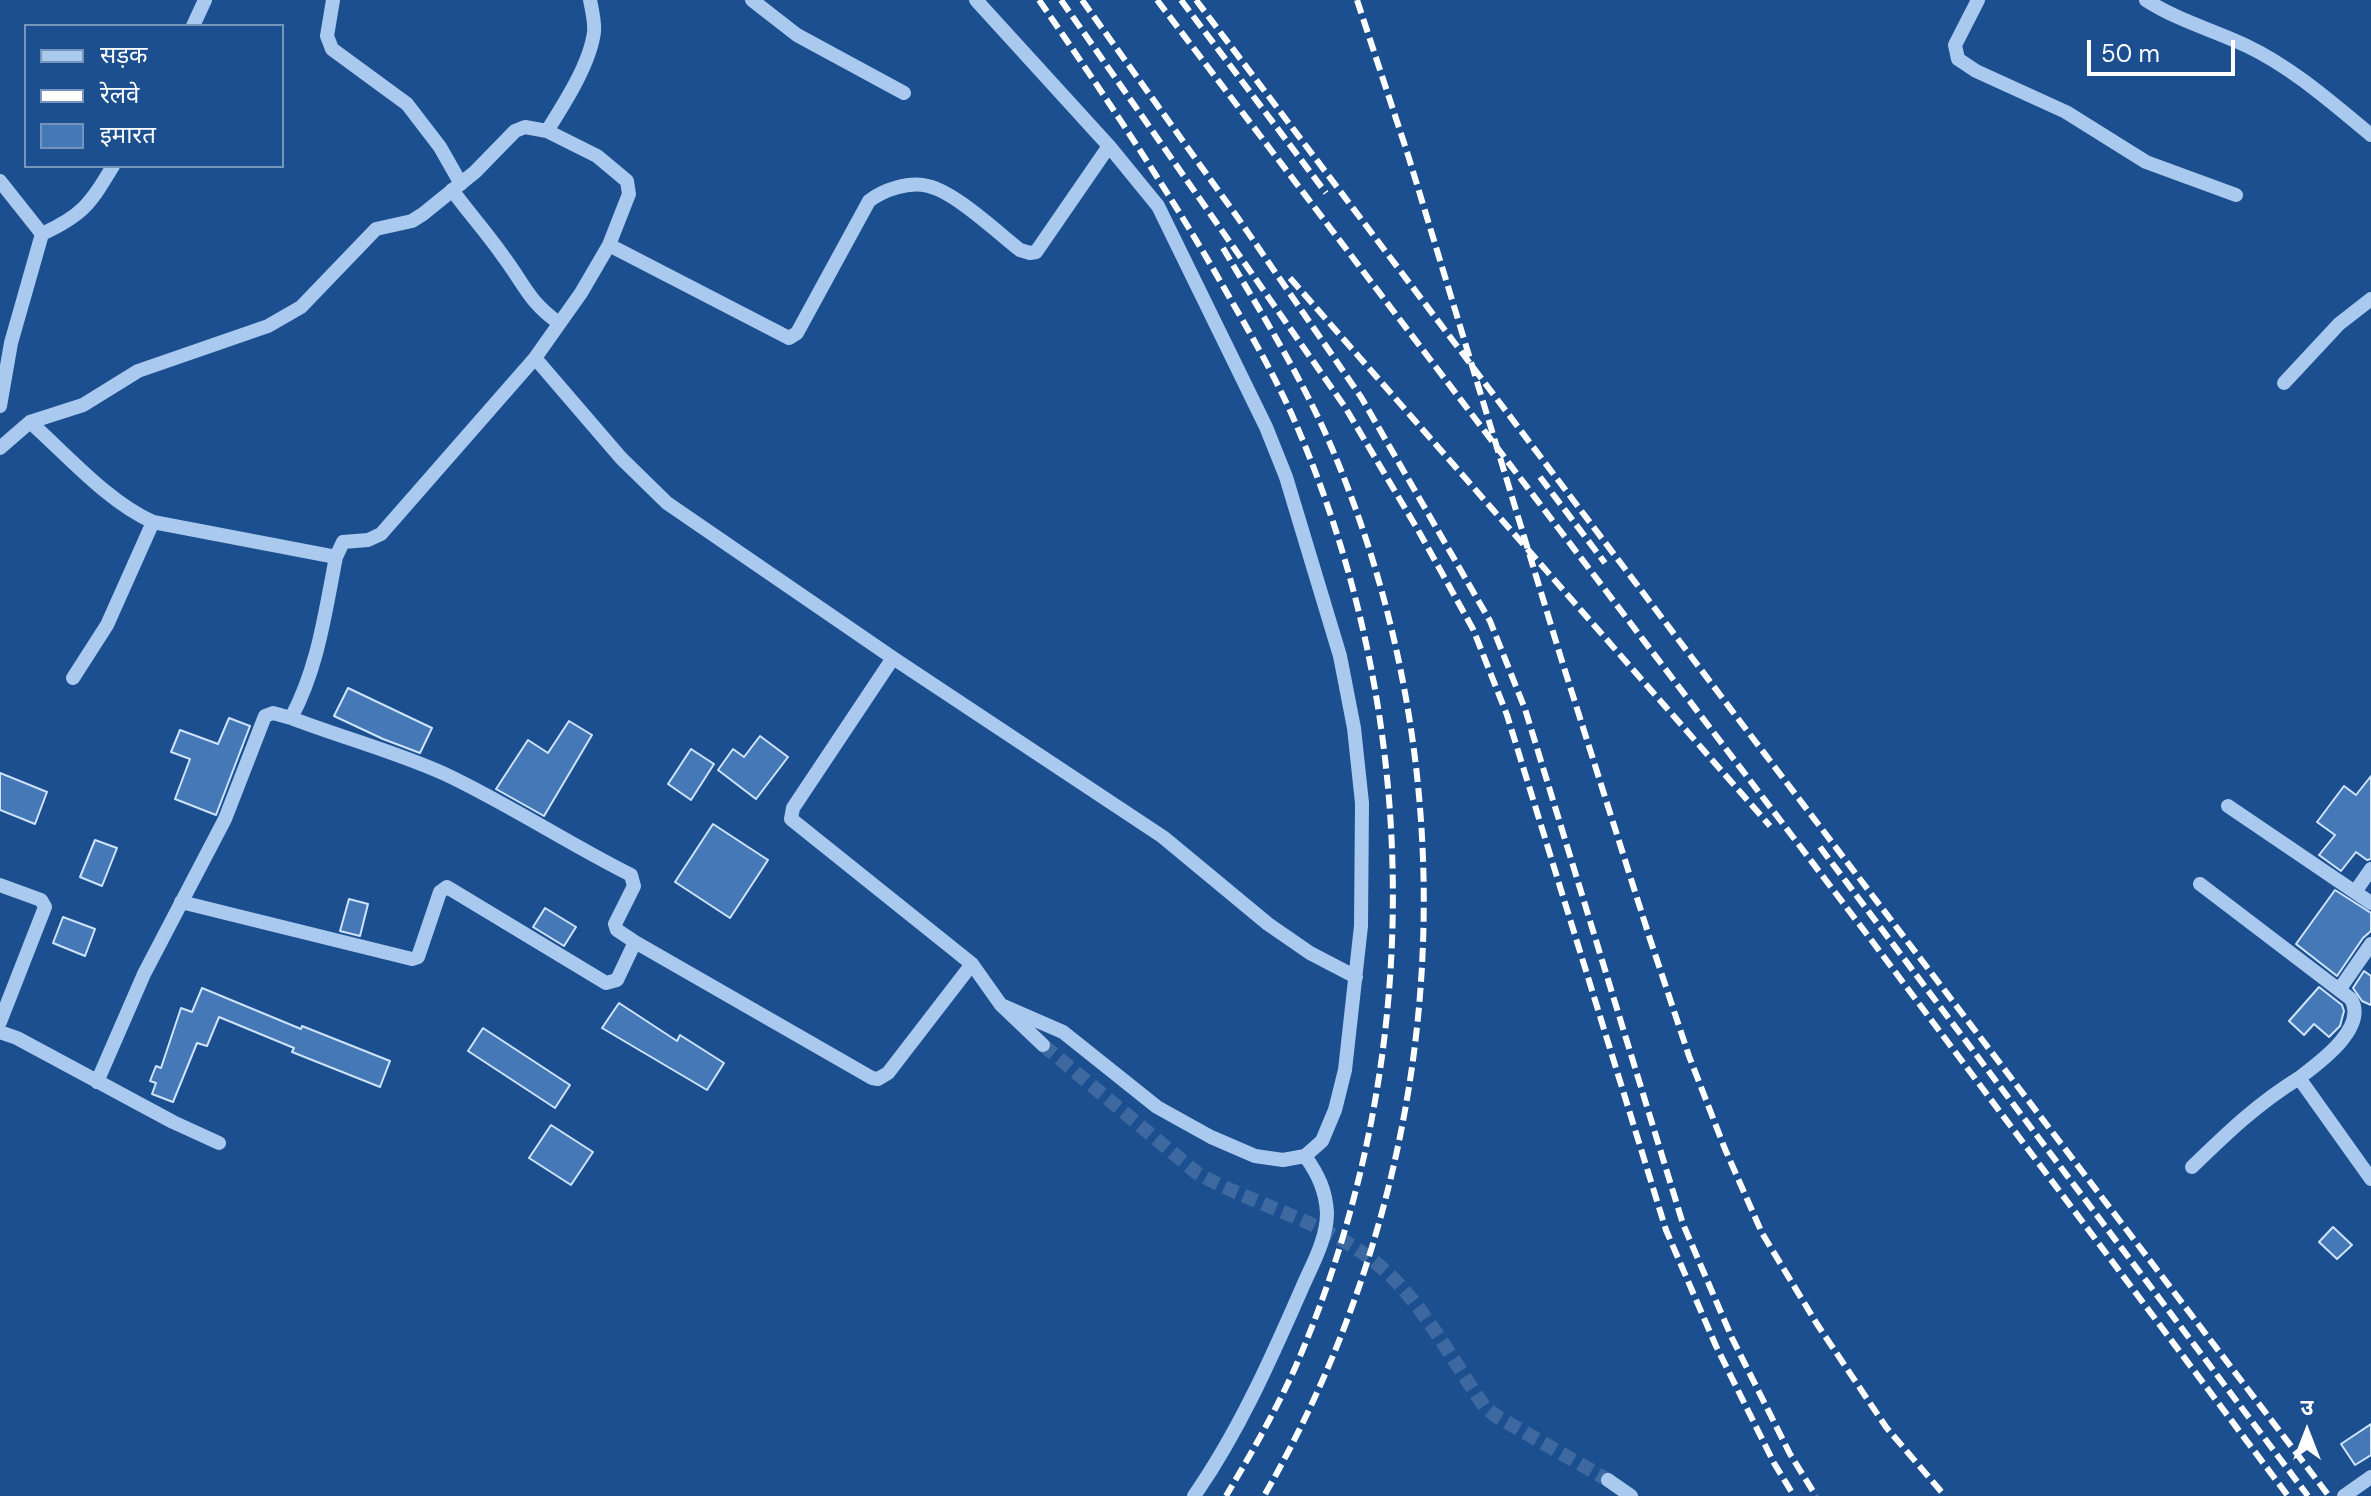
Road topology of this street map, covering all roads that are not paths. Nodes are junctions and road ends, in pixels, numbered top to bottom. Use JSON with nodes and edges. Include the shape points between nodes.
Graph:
{"nodes":[{"id":1,"x":205,"y":0,"type":"edge"},
{"id":2,"x":333,"y":0,"type":"edge"},
{"id":3,"x":590,"y":0,"type":"edge"},
{"id":4,"x":752,"y":0,"type":"edge"},
{"id":5,"x":976,"y":0,"type":"edge"},
{"id":6,"x":1978,"y":0,"type":"edge"},
{"id":7,"x":2146,"y":0,"type":"edge"},
{"id":8,"x":194,"y":24,"type":"edge"},
{"id":9,"x":904,"y":93,"type":"dead end"},
{"id":10,"x":547,"y":131,"type":"junction"},
{"id":11,"x":2371,"y":135,"type":"edge"},
{"id":12,"x":1109,"y":146,"type":"junction"},
{"id":13,"x":112,"y":168,"type":"edge"},
{"id":14,"x":0,"y":181,"type":"edge"},
{"id":15,"x":456,"y":187,"type":"junction"},
{"id":16,"x":2236,"y":195,"type":"dead end"},
{"id":17,"x":42,"y":234,"type":"junction"},
{"id":18,"x":609,"y":245,"type":"junction"},
{"id":19,"x":2371,"y":299,"type":"edge"},
{"id":20,"x":559,"y":323,"type":"junction"},
{"id":21,"x":535,"y":358,"type":"junction"},
{"id":22,"x":2284,"y":383,"type":"dead end"},
{"id":23,"x":0,"y":406,"type":"edge"},
{"id":24,"x":30,"y":422,"type":"junction"},
{"id":25,"x":0,"y":436,"type":"edge"},
{"id":26,"x":0,"y":448,"type":"edge"},
{"id":27,"x":153,"y":522,"type":"junction"},
{"id":28,"x":336,"y":557,"type":"junction"},
{"id":29,"x":893,"y":658,"type":"junction"},
{"id":30,"x":73,"y":678,"type":"dead end"},
{"id":31,"x":291,"y":718,"type":"junction"},
{"id":32,"x":2228,"y":806,"type":"dead end"},
{"id":33,"x":2371,"y":869,"type":"edge"},
{"id":34,"x":2200,"y":884,"type":"dead end"},
{"id":35,"x":0,"y":885,"type":"edge"},
{"id":36,"x":2355,"y":892,"type":"junction"},
{"id":37,"x":181,"y":902,"type":"junction"},
{"id":38,"x":2371,"y":903,"type":"edge"},
{"id":39,"x":635,"y":942,"type":"junction"},
{"id":40,"x":2371,"y":944,"type":"edge"},
{"id":41,"x":972,"y":964,"type":"junction"},
{"id":42,"x":1356,"y":977,"type":"junction"},
{"id":43,"x":2339,"y":990,"type":"junction"},
{"id":44,"x":1001,"y":1005,"type":"junction"},
{"id":45,"x":0,"y":1022,"type":"edge"},
{"id":46,"x":0,"y":1032,"type":"edge"},
{"id":47,"x":1043,"y":1045,"type":"tunnel mouth"},
{"id":48,"x":2299,"y":1078,"type":"junction"},
{"id":49,"x":97,"y":1082,"type":"junction"},
{"id":50,"x":219,"y":1143,"type":"dead end"},
{"id":51,"x":1305,"y":1156,"type":"junction"},
{"id":52,"x":2192,"y":1167,"type":"dead end"},
{"id":53,"x":2371,"y":1179,"type":"edge"},
{"id":54,"x":2371,"y":1477,"type":"edge"},
{"id":55,"x":1608,"y":1480,"type":"tunnel mouth"},
{"id":56,"x":1194,"y":1496,"type":"edge"},
{"id":57,"x":1631,"y":1496,"type":"edge"},
{"id":58,"x":2344,"y":1496,"type":"edge"}],
"edges":[{"from":1,"to":8,"type":"street"},
{"from":2,"to":15,"type":"street","via":[[327,36],[332,49],[407,104],[433,136]]},
{"from":3,"to":10,"type":"street","via":[[592,40]]},
{"from":4,"to":9,"type":"street","via":[[797,35]]},
{"from":5,"to":12,"type":"street"},
{"from":6,"to":16,"type":"street","via":[[1955,45],[1958,59],[2066,112],[2146,162]]},
{"from":7,"to":11,"type":"street","via":[[2289,70]]},
{"from":10,"to":15,"type":"street","via":[[515,131]]},
{"from":10,"to":18,"type":"street","via":[[597,156],[627,181],[629,194]]},
{"from":12,"to":18,"type":"street","via":[[1036,252],[1020,250],[929,186],[877,195],[797,333],[789,338]]},
{"from":12,"to":42,"type":"street","via":[[1158,206],[1266,427],[1320,587],[1340,656],[1362,803]]},
{"from":13,"to":17,"type":"street","via":[[78,215]]},
{"from":14,"to":17,"type":"street"},
{"from":15,"to":20,"type":"street","via":[[524,290]]},
{"from":15,"to":24,"type":"street","via":[[412,221],[376,229],[301,307],[268,326],[138,371],[83,405]]},
{"from":17,"to":23,"type":"street","via":[[11,343]]},
{"from":18,"to":20,"type":"street"},
{"from":19,"to":22,"type":"street","via":[[2339,324]]},
{"from":20,"to":21,"type":"street"},
{"from":21,"to":28,"type":"street","via":[[381,534],[343,542]]},
{"from":21,"to":29,"type":"street","via":[[667,503]]},
{"from":24,"to":26,"type":"street"},
{"from":24,"to":27,"type":"street","via":[[118,501]]},
{"from":25,"to":26,"type":"street"},
{"from":27,"to":28,"type":"street"},
{"from":27,"to":30,"type":"street","via":[[107,625]]},
{"from":28,"to":31,"type":"street","via":[[316,658]]},
{"from":29,"to":41,"type":"street","via":[[793,808],[791,819]]},
{"from":29,"to":42,"type":"street","via":[[1163,837],[1268,924]]},
{"from":31,"to":37,"type":"street","via":[[265,716],[225,819]]},
{"from":31,"to":39,"type":"street","via":[[450,777],[631,875],[634,886],[615,924]]},
{"from":32,"to":36,"type":"street"},
{"from":33,"to":36,"type":"street"},
{"from":34,"to":43,"type":"street"},
{"from":35,"to":45,"type":"street","via":[[41,900],[45,907]]},
{"from":36,"to":38,"type":"street"},
{"from":37,"to":39,"type":"street","via":[[412,959],[424,945],[440,892],[447,887],[606,983],[617,980]]},
{"from":37,"to":49,"type":"street"},
{"from":39,"to":41,"type":"street","via":[[878,1079]]},
{"from":40,"to":43,"type":"street"},
{"from":41,"to":44,"type":"street"},
{"from":42,"to":51,"type":"street","via":[[1335,1110],[1322,1141]]},
{"from":43,"to":48,"type":"street","via":[[2355,1006],[2352,1025],[2337,1046]]},
{"from":44,"to":47,"type":"street"},
{"from":44,"to":51,"type":"street","via":[[1063,1032],[1157,1107],[1211,1137],[1255,1156]]},
{"from":46,"to":49,"type":"street"},
{"from":48,"to":52,"type":"street","via":[[2246,1115]]},
{"from":48,"to":53,"type":"street"},
{"from":49,"to":50,"type":"street"},
{"from":51,"to":56,"type":"street","via":[[1324,1188],[1327,1216],[1319,1250],[1276,1347]]},
{"from":54,"to":58,"type":"street"},
{"from":55,"to":57,"type":"street"}]}
